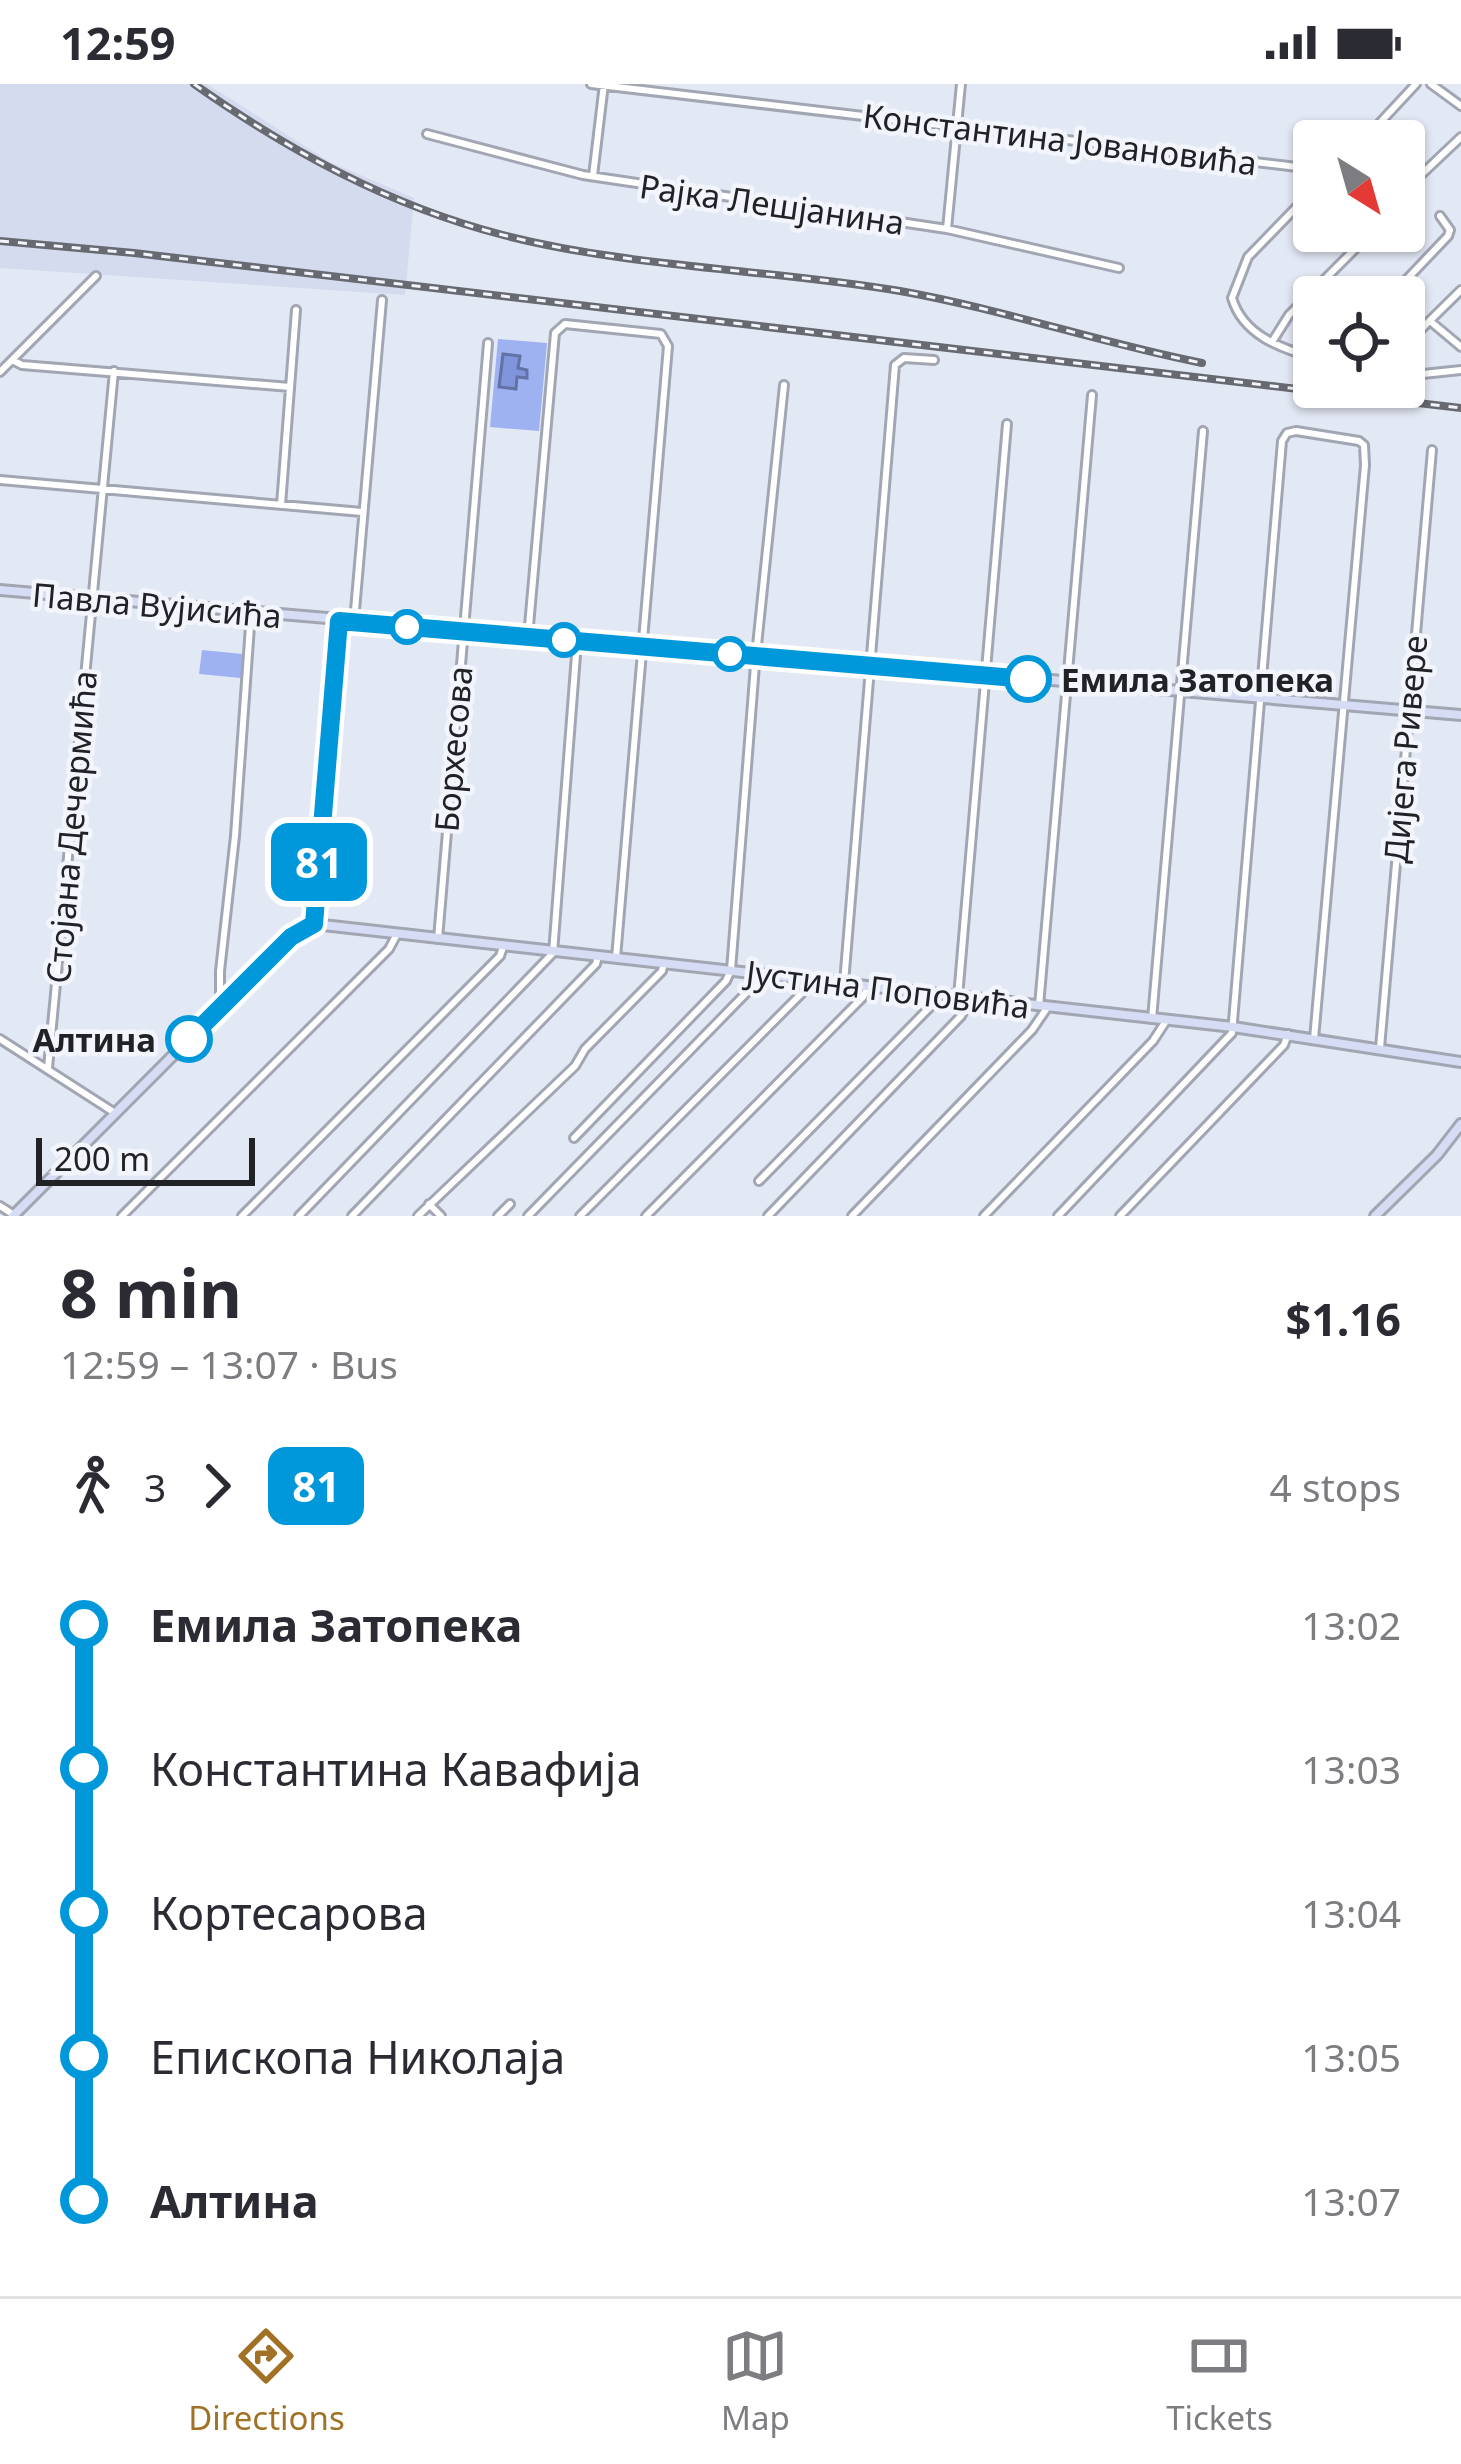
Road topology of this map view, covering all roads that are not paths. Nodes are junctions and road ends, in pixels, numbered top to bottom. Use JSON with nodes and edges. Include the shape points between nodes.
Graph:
{"nodes":[{"id":1,"x":591,"y":84,"type":"edge"},
{"id":2,"x":961,"y":84,"type":"edge"},
{"id":3,"x":1416,"y":84,"type":"edge"},
{"id":4,"x":1431,"y":84,"type":"edge"},
{"id":5,"x":604,"y":85,"type":"edge"},
{"id":6,"x":1461,"y":106,"type":"edge"},
{"id":7,"x":1383,"y":120,"type":"edge"},
{"id":8,"x":955,"y":127,"type":"junction"},
{"id":9,"x":427,"y":134,"type":"dead end"},
{"id":10,"x":1461,"y":137,"type":"edge"},
{"id":11,"x":1293,"y":167,"type":"edge"},
{"id":12,"x":1425,"y":171,"type":"edge"},
{"id":13,"x":592,"y":177,"type":"junction"},
{"id":14,"x":1293,"y":211,"type":"edge"},
{"id":15,"x":1440,"y":217,"type":"dead end"},
{"id":16,"x":947,"y":230,"type":"junction"},
{"id":17,"x":1352,"y":252,"type":"edge"},
{"id":18,"x":1119,"y":268,"type":"dead end"},
{"id":19,"x":95,"y":276,"type":"dead end"},
{"id":20,"x":1410,"y":276,"type":"edge"},
{"id":21,"x":1461,"y":290,"type":"edge"},
{"id":22,"x":382,"y":300,"type":"dead end"},
{"id":23,"x":296,"y":310,"type":"dead end"},
{"id":24,"x":1430,"y":321,"type":"junction"},
{"id":25,"x":1425,"y":326,"type":"edge"},
{"id":26,"x":1271,"y":343,"type":"junction"},
{"id":27,"x":488,"y":344,"type":"dead end"},
{"id":28,"x":1461,"y":346,"type":"edge"},
{"id":29,"x":1293,"y":351,"type":"edge"},
{"id":30,"x":12,"y":360,"type":"junction"},
{"id":31,"x":934,"y":360,"type":"dead end"},
{"id":32,"x":1461,"y":370,"type":"edge"},
{"id":33,"x":114,"y":371,"type":"junction"},
{"id":34,"x":0,"y":373,"type":"edge"},
{"id":35,"x":1425,"y":374,"type":"edge"},
{"id":36,"x":784,"y":385,"type":"dead end"},
{"id":37,"x":290,"y":387,"type":"junction"},
{"id":38,"x":1092,"y":394,"type":"dead end"},
{"id":39,"x":1007,"y":424,"type":"dead end"},
{"id":40,"x":1203,"y":430,"type":"dead end"},
{"id":41,"x":1432,"y":450,"type":"dead end"},
{"id":42,"x":0,"y":480,"type":"edge"},
{"id":43,"x":104,"y":491,"type":"junction"},
{"id":44,"x":281,"y":505,"type":"junction"},
{"id":45,"x":362,"y":512,"type":"junction"},
{"id":46,"x":0,"y":590,"type":"edge"},
{"id":47,"x":93,"y":600,"type":"junction"},
{"id":48,"x":251,"y":612,"type":"junction"},
{"id":49,"x":339,"y":621,"type":"junction"},
{"id":50,"x":354,"y":622,"type":"junction"},
{"id":51,"x":462,"y":632,"type":"junction"},
{"id":52,"x":528,"y":637,"type":"junction"},
{"id":53,"x":578,"y":642,"type":"junction"},
{"id":54,"x":642,"y":647,"type":"junction"},
{"id":55,"x":756,"y":656,"type":"junction"},
{"id":56,"x":870,"y":667,"type":"junction"},
{"id":57,"x":984,"y":675,"type":"junction"},
{"id":58,"x":1066,"y":682,"type":"junction"},
{"id":59,"x":1180,"y":691,"type":"junction"},
{"id":60,"x":1262,"y":698,"type":"junction"},
{"id":61,"x":1342,"y":704,"type":"junction"},
{"id":62,"x":1408,"y":710,"type":"junction"},
{"id":63,"x":1461,"y":715,"type":"edge"},
{"id":64,"x":314,"y":924,"type":"junction"},
{"id":65,"x":397,"y":934,"type":"junction"},
{"id":66,"x":437,"y":939,"type":"junction"},
{"id":67,"x":503,"y":947,"type":"junction"},
{"id":68,"x":553,"y":952,"type":"junction"},
{"id":69,"x":598,"y":956,"type":"junction"},
{"id":70,"x":616,"y":958,"type":"junction"},
{"id":71,"x":664,"y":963,"type":"junction"},
{"id":72,"x":731,"y":970,"type":"junction"},
{"id":73,"x":760,"y":974,"type":"junction"},
{"id":74,"x":807,"y":980,"type":"junction"},
{"id":75,"x":844,"y":984,"type":"junction"},
{"id":76,"x":868,"y":987,"type":"junction"},
{"id":77,"x":935,"y":995,"type":"junction"},
{"id":78,"x":958,"y":997,"type":"junction"},
{"id":79,"x":971,"y":998,"type":"junction"},
{"id":80,"x":225,"y":1003,"type":"junction"},
{"id":81,"x":1043,"y":1007,"type":"junction"},
{"id":82,"x":1152,"y":1019,"type":"junction"},
{"id":83,"x":1166,"y":1022,"type":"junction"},
{"id":84,"x":1233,"y":1027,"type":"junction"},
{"id":85,"x":1288,"y":1034,"type":"junction"},
{"id":86,"x":0,"y":1039,"type":"edge"},
{"id":87,"x":1314,"y":1039,"type":"junction"},
{"id":88,"x":1380,"y":1048,"type":"junction"},
{"id":89,"x":1461,"y":1063,"type":"edge"},
{"id":90,"x":48,"y":1068,"type":"junction"},
{"id":91,"x":116,"y":1113,"type":"junction"},
{"id":92,"x":1461,"y":1124,"type":"edge"},
{"id":93,"x":574,"y":1138,"type":"dead end"},
{"id":94,"x":759,"y":1180,"type":"dead end"},
{"id":95,"x":429,"y":1204,"type":"junction"},
{"id":96,"x":510,"y":1204,"type":"dead end"},
{"id":97,"x":0,"y":1206,"type":"edge"},
{"id":98,"x":14,"y":1215,"type":"edge"},
{"id":99,"x":122,"y":1216,"type":"edge"},
{"id":100,"x":242,"y":1216,"type":"edge"},
{"id":101,"x":299,"y":1216,"type":"edge"},
{"id":102,"x":352,"y":1216,"type":"edge"},
{"id":103,"x":418,"y":1216,"type":"edge"},
{"id":104,"x":441,"y":1216,"type":"edge"},
{"id":105,"x":498,"y":1216,"type":"edge"},
{"id":106,"x":528,"y":1216,"type":"edge"},
{"id":107,"x":580,"y":1216,"type":"edge"},
{"id":108,"x":646,"y":1216,"type":"edge"},
{"id":109,"x":768,"y":1216,"type":"edge"},
{"id":110,"x":852,"y":1216,"type":"edge"},
{"id":111,"x":984,"y":1216,"type":"edge"},
{"id":112,"x":1058,"y":1216,"type":"edge"},
{"id":113,"x":1120,"y":1216,"type":"edge"},
{"id":114,"x":1375,"y":1216,"type":"edge"}],
"edges":[{"from":1,"to":5,"type":"street","name":"Константина Јовановића"},
{"from":2,"to":8,"type":"street"},
{"from":3,"to":7,"type":"street"},
{"from":4,"to":6,"type":"street"},
{"from":5,"to":8,"type":"street","name":"Константина Јовановића"},
{"from":5,"to":13,"type":"street"},
{"from":8,"to":11,"type":"street","name":"Константина Јовановића"},
{"from":8,"to":16,"type":"street"},
{"from":9,"to":13,"type":"street","name":"Рајка Лешјанина"},
{"from":10,"to":12,"type":"street"},
{"from":13,"to":16,"type":"street","name":"Рајка Лешјанина"},
{"from":14,"to":26,"type":"street","via":[[1248,257],[1232,301]]},
{"from":15,"to":20,"type":"street","via":[[1448,236]]},
{"from":16,"to":18,"type":"street","name":"Рајка Лешјанина"},
{"from":17,"to":26,"type":"street"},
{"from":19,"to":30,"type":"street"},
{"from":21,"to":24,"type":"street"},
{"from":22,"to":45,"type":"street"},
{"from":23,"to":37,"type":"street"},
{"from":24,"to":25,"type":"street"},
{"from":24,"to":28,"type":"street"},
{"from":26,"to":29,"type":"street"},
{"from":27,"to":51,"type":"street","name":"Борхесова"},
{"from":30,"to":33,"type":"street"},
{"from":30,"to":34,"type":"street"},
{"from":31,"to":56,"type":"street","via":[[896,365]]},
{"from":32,"to":35,"type":"street"},
{"from":33,"to":37,"type":"street"},
{"from":33,"to":43,"type":"street","name":"Стојана Дечермића"},
{"from":36,"to":55,"type":"street"},
{"from":37,"to":44,"type":"street"},
{"from":38,"to":58,"type":"street"},
{"from":39,"to":57,"type":"street"},
{"from":40,"to":59,"type":"street"},
{"from":41,"to":62,"type":"street","name":"Дијега Ривере"},
{"from":42,"to":43,"type":"street"},
{"from":43,"to":44,"type":"street"},
{"from":43,"to":47,"type":"street","name":"Стојана Дечермића"},
{"from":44,"to":45,"type":"street"},
{"from":45,"to":50,"type":"street"},
{"from":46,"to":47,"type":"street","name":"Павла Вујисића"},
{"from":47,"to":48,"type":"street","name":"Павла Вујисића"},
{"from":47,"to":90,"type":"street","name":"Стојана Дечермића"},
{"from":48,"to":49,"type":"street","name":"Павла Вујисића"},
{"from":48,"to":80,"type":"street","via":[[220,971]]},
{"from":49,"to":50,"type":"street","name":"Павла Вујисића"},
{"from":49,"to":64,"type":"street"},
{"from":50,"to":51,"type":"street","name":"Павла Вујисића"},
{"from":51,"to":52,"type":"street","name":"Павла Вујисића"},
{"from":51,"to":66,"type":"street","name":"Борхесова"},
{"from":52,"to":53,"type":"street","name":"Павла Вујисића"},
{"from":52,"to":54,"type":"street","via":[[555,333],[566,324],[667,341]]},
{"from":53,"to":54,"type":"street","name":"Павла Вујисића"},
{"from":53,"to":68,"type":"street"},
{"from":54,"to":55,"type":"street","name":"Павла Вујисића"},
{"from":54,"to":70,"type":"street"},
{"from":55,"to":56,"type":"street","name":"Павла Вујисића"},
{"from":55,"to":72,"type":"street"},
{"from":56,"to":57,"type":"street","name":"Павла Вујисића"},
{"from":56,"to":75,"type":"street"},
{"from":57,"to":58,"type":"street","name":"Павла Вујисића"},
{"from":57,"to":78,"type":"street"},
{"from":58,"to":59,"type":"street","name":"Павла Вујисића"},
{"from":58,"to":81,"type":"street"},
{"from":59,"to":60,"type":"street","name":"Павла Вујисића"},
{"from":59,"to":82,"type":"street"},
{"from":60,"to":61,"type":"street","name":"Павла Вујисића"},
{"from":60,"to":61,"type":"street","via":[[1286,433],[1364,445]]},
{"from":60,"to":84,"type":"street"},
{"from":61,"to":62,"type":"street","name":"Павла Вујисића"},
{"from":61,"to":87,"type":"street"},
{"from":62,"to":63,"type":"street","name":"Павла Вујисића"},
{"from":62,"to":88,"type":"street","name":"Дијега Ривере"},
{"from":64,"to":65,"type":"street","name":"Јустина Поповића"},
{"from":64,"to":80,"type":"street"},
{"from":65,"to":66,"type":"street","name":"Јустина Поповића"},
{"from":65,"to":99,"type":"street"},
{"from":66,"to":67,"type":"street","name":"Јустина Поповића"},
{"from":67,"to":68,"type":"street","name":"Јустина Поповића"},
{"from":67,"to":100,"type":"street"},
{"from":68,"to":69,"type":"street","name":"Јустина Поповића"},
{"from":68,"to":101,"type":"street"},
{"from":69,"to":70,"type":"street","name":"Јустина Поповића"},
{"from":69,"to":102,"type":"street"},
{"from":70,"to":71,"type":"street","name":"Јустина Поповића"},
{"from":71,"to":72,"type":"street","name":"Јустина Поповића"},
{"from":71,"to":95,"type":"street","via":[[575,1066]]},
{"from":72,"to":73,"type":"street","name":"Јустина Поповића"},
{"from":72,"to":93,"type":"street"},
{"from":73,"to":74,"type":"street","name":"Јустина Поповића"},
{"from":73,"to":106,"type":"street"},
{"from":74,"to":75,"type":"street","name":"Јустина Поповића"},
{"from":74,"to":107,"type":"street"},
{"from":75,"to":76,"type":"street","name":"Јустина Поповића"},
{"from":76,"to":77,"type":"street","name":"Јустина Поповића"},
{"from":76,"to":108,"type":"street"},
{"from":77,"to":78,"type":"street","name":"Јустина Поповића"},
{"from":77,"to":94,"type":"street"},
{"from":78,"to":79,"type":"street","name":"Јустина Поповића"},
{"from":79,"to":81,"type":"street","name":"Јустина Поповића"},
{"from":79,"to":109,"type":"street"},
{"from":80,"to":91,"type":"street"},
{"from":81,"to":82,"type":"street","name":"Јустина Поповића"},
{"from":81,"to":110,"type":"street","via":[[1031,1030]]},
{"from":82,"to":83,"type":"street","name":"Јустина Поповића"},
{"from":83,"to":84,"type":"street","name":"Јустина Поповића"},
{"from":83,"to":111,"type":"street"},
{"from":84,"to":85,"type":"street","name":"Јустина Поповића"},
{"from":84,"to":112,"type":"street"},
{"from":85,"to":87,"type":"street","name":"Јустина Поповића"},
{"from":85,"to":113,"type":"street"},
{"from":86,"to":90,"type":"street"},
{"from":87,"to":88,"type":"street","name":"Јустина Поповића"},
{"from":88,"to":89,"type":"street","name":"Јустина Поповића"},
{"from":90,"to":91,"type":"street"},
{"from":91,"to":98,"type":"street"},
{"from":92,"to":114,"type":"street"},
{"from":95,"to":103,"type":"street"},
{"from":95,"to":104,"type":"street"},
{"from":96,"to":105,"type":"street"},
{"from":97,"to":98,"type":"street"}]}
